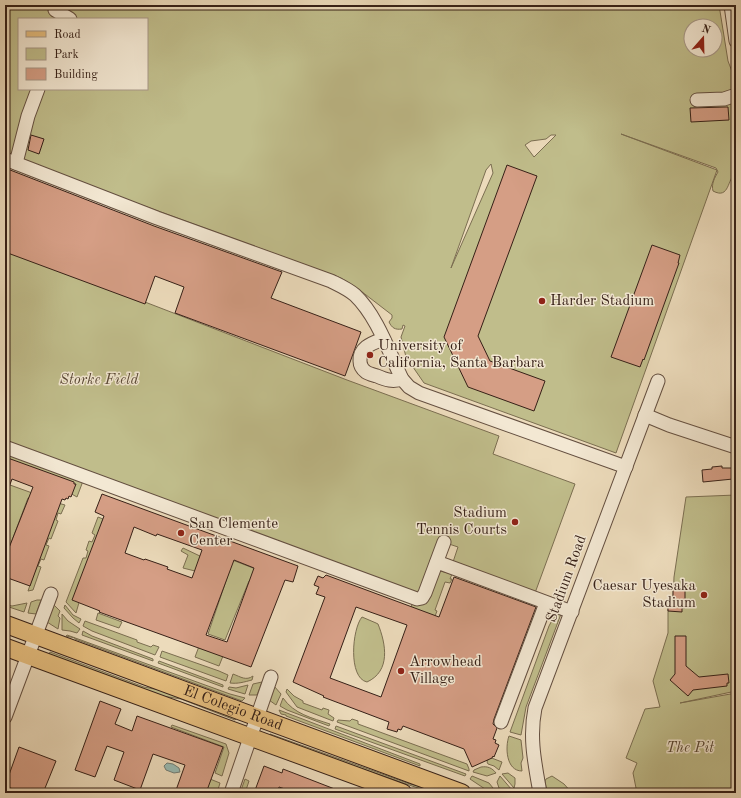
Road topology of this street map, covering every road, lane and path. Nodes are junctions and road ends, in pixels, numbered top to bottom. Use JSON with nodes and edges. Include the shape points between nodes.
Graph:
{"nodes":[{"id":1,"x":731,"y":5,"type":"edge"},
{"id":2,"x":55,"y":10,"type":"dead end"},
{"id":3,"x":68,"y":18,"type":"edge"},
{"id":4,"x":736,"y":41,"type":"edge"},
{"id":5,"x":38,"y":90,"type":"edge"},
{"id":6,"x":736,"y":95,"type":"edge"},
{"id":7,"x":697,"y":100,"type":"dead end"},
{"id":8,"x":11,"y":161,"type":"edge"},
{"id":9,"x":383,"y":339,"type":"junction"},
{"id":10,"x":402,"y":379,"type":"junction"},
{"id":11,"x":658,"y":381,"type":"dead end"},
{"id":12,"x":645,"y":415,"type":"junction"},
{"id":13,"x":5,"y":447,"type":"edge"},
{"id":14,"x":736,"y":447,"type":"edge"},
{"id":15,"x":626,"y":467,"type":"junction"},
{"id":16,"x":444,"y":542,"type":"dead end"},
{"id":17,"x":437,"y":562,"type":"junction"},
{"id":18,"x":51,"y":594,"type":"dead end"},
{"id":19,"x":546,"y":603,"type":"junction"},
{"id":20,"x":572,"y":612,"type":"junction"},
{"id":21,"x":5,"y":624,"type":"edge"},
{"id":22,"x":36,"y":635,"type":"junction"},
{"id":23,"x":5,"y":647,"type":"edge"},
{"id":24,"x":28,"y":655,"type":"junction"},
{"id":25,"x":272,"y":677,"type":"dead end"},
{"id":26,"x":5,"y":717,"type":"edge"},
{"id":27,"x":257,"y":717,"type":"junction"},
{"id":28,"x":501,"y":722,"type":"dead end"},
{"id":29,"x":250,"y":737,"type":"junction"},
{"id":30,"x":231,"y":793,"type":"edge"},
{"id":31,"x":403,"y":793,"type":"edge"},
{"id":32,"x":462,"y":793,"type":"edge"},
{"id":33,"x":540,"y":793,"type":"edge"}],
"edges":[{"from":1,"to":4,"type":"street"},
{"from":2,"to":3,"type":"street"},
{"from":5,"to":8,"type":"street"},
{"from":6,"to":7,"type":"street","via":[[724,99]]},
{"from":8,"to":9,"type":"street","via":[[343,286],[355,295],[372,316]]},
{"from":9,"to":10,"type":"street"},
{"from":9,"to":10,"type":"street","via":[[364,349],[360,356],[362,368],[388,380]]},
{"from":10,"to":15,"type":"street","via":[[408,387],[419,394]]},
{"from":11,"to":12,"type":"street","name":"Stadium Road"},
{"from":12,"to":14,"type":"street"},
{"from":12,"to":15,"type":"street","name":"Stadium Road"},
{"from":13,"to":17,"type":"street","via":[[417,599],[422,598]]},
{"from":15,"to":20,"type":"street","name":"Stadium Road"},
{"from":16,"to":17,"type":"street"},
{"from":17,"to":19,"type":"street"},
{"from":18,"to":22,"type":"street"},
{"from":19,"to":20,"type":"street"},
{"from":19,"to":28,"type":"street"},
{"from":20,"to":33,"type":"street","name":"Stadium Road","via":[[535,708],[532,723]]},
{"from":21,"to":22,"type":"main road","name":"El Colegio Road"},
{"from":22,"to":24,"type":"street"},
{"from":22,"to":27,"type":"main road","name":"El Colegio Road"},
{"from":23,"to":24,"type":"main road","name":"El Colegio Road"},
{"from":24,"to":26,"type":"street"},
{"from":24,"to":29,"type":"main road","name":"El Colegio Road"},
{"from":25,"to":27,"type":"street"},
{"from":27,"to":29,"type":"street"},
{"from":27,"to":32,"type":"main road","name":"El Colegio Road"},
{"from":29,"to":30,"type":"street"},
{"from":29,"to":31,"type":"main road","name":"El Colegio Road"}]}
